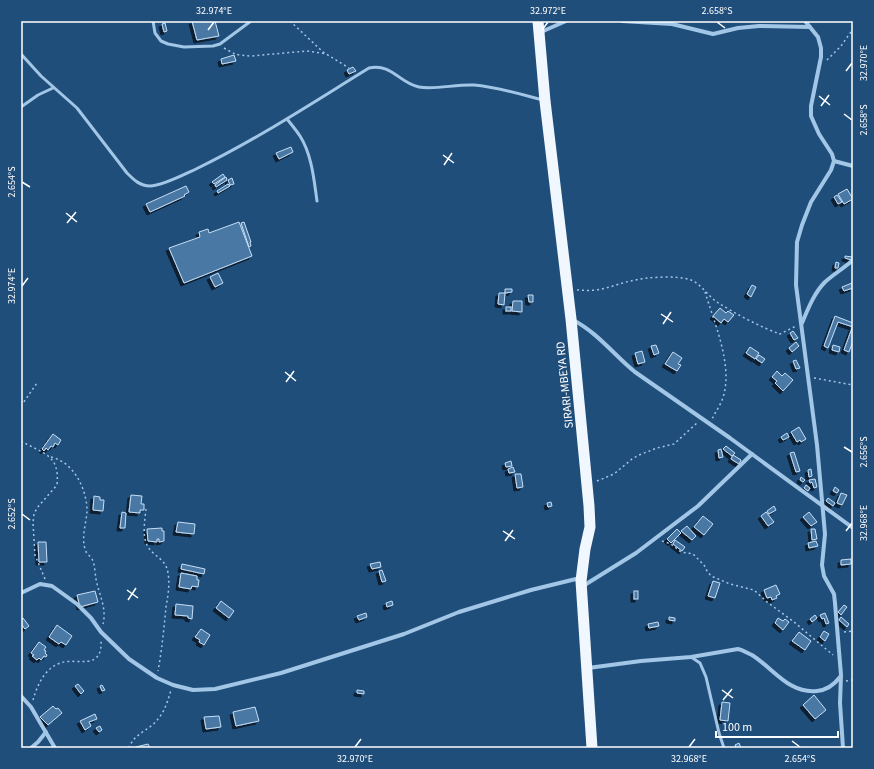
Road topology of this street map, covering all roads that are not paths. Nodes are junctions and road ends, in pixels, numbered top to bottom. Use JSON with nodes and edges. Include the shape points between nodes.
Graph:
{"nodes":[{"id":1,"x":153,"y":21,"type":"edge"},
{"id":2,"x":251,"y":21,"type":"edge"},
{"id":3,"x":538,"y":21,"type":"edge"},
{"id":4,"x":566,"y":21,"type":"edge"},
{"id":5,"x":622,"y":21,"type":"edge"},
{"id":6,"x":805,"y":21,"type":"edge"},
{"id":7,"x":810,"y":27,"type":"junction"},
{"id":8,"x":539,"y":33,"type":"junction"},
{"id":9,"x":21,"y":54,"type":"edge"},
{"id":10,"x":53,"y":88,"type":"junction"},
{"id":11,"x":545,"y":101,"type":"junction"},
{"id":12,"x":21,"y":107,"type":"edge"},
{"id":13,"x":287,"y":119,"type":"junction"},
{"id":14,"x":834,"y":161,"type":"junction"},
{"id":15,"x":853,"y":166,"type":"edge"},
{"id":16,"x":317,"y":201,"type":"dead end"},
{"id":17,"x":853,"y":260,"type":"edge"},
{"id":18,"x":572,"y":319,"type":"junction"},
{"id":19,"x":802,"y":323,"type":"junction"},
{"id":20,"x":752,"y":454,"type":"junction"},
{"id":21,"x":823,"y":507,"type":"junction"},
{"id":22,"x":853,"y":528,"type":"edge"},
{"id":23,"x":582,"y":582,"type":"junction"},
{"id":24,"x":21,"y":593,"type":"edge"},
{"id":25,"x":691,"y":657,"type":"junction"},
{"id":26,"x":587,"y":668,"type":"junction"},
{"id":27,"x":841,"y":675,"type":"junction"},
{"id":28,"x":21,"y":696,"type":"edge"},
{"id":29,"x":46,"y":732,"type":"junction"},
{"id":30,"x":31,"y":748,"type":"edge"},
{"id":31,"x":55,"y":748,"type":"edge"},
{"id":32,"x":592,"y":748,"type":"edge"},
{"id":33,"x":724,"y":748,"type":"edge"},
{"id":34,"x":842,"y":748,"type":"edge"}],
"edges":[{"from":1,"to":2,"type":"lane","via":[[155,34],[161,41],[184,47],[219,44]]},
{"from":3,"to":8,"type":"highway","name":"SIRARI-MBEYA RD"},
{"from":4,"to":8,"type":"street"},
{"from":5,"to":7,"type":"street","via":[[672,24],[713,34],[758,26]]},
{"from":6,"to":7,"type":"street"},
{"from":7,"to":14,"type":"street","via":[[818,37],[821,57],[811,116]]},
{"from":8,"to":11,"type":"highway","name":"SIRARI-MBEYA RD"},
{"from":9,"to":10,"type":"lane"},
{"from":10,"to":12,"type":"lane"},
{"from":10,"to":13,"type":"lane","via":[[82,114],[127,173],[137,182],[152,186],[182,176],[229,154]]},
{"from":11,"to":13,"type":"lane","via":[[474,85],[418,87],[382,67],[376,67],[369,68]]},
{"from":11,"to":18,"type":"highway","name":"SIRARI-MBEYA RD"},
{"from":13,"to":16,"type":"lane","via":[[306,147]]},
{"from":14,"to":15,"type":"street"},
{"from":14,"to":19,"type":"street","via":[[832,170],[811,202],[797,242],[796,285]]},
{"from":17,"to":19,"type":"street","via":[[820,288]]},
{"from":18,"to":20,"type":"street","via":[[593,332],[630,368]]},
{"from":18,"to":23,"type":"highway","name":"SIRARI-MBEYA RD","via":[[590,527]]},
{"from":19,"to":21,"type":"street"},
{"from":20,"to":21,"type":"street"},
{"from":20,"to":23,"type":"street","via":[[698,506],[652,541],[636,553]]},
{"from":21,"to":22,"type":"street"},
{"from":21,"to":27,"type":"street","via":[[825,534],[822,565],[824,576],[834,594]]},
{"from":23,"to":24,"type":"street","via":[[531,590],[459,612],[404,634],[254,681],[215,689],[193,690],[157,678],[129,658],[101,632],[77,604],[56,588],[40,584]]},
{"from":23,"to":26,"type":"highway","name":"SIRARI-MBEYA RD"},
{"from":25,"to":26,"type":"street"},
{"from":25,"to":27,"type":"street","via":[[741,650],[790,685],[808,692],[828,688],[836,683]]},
{"from":25,"to":33,"type":"lane","via":[[700,663],[706,677]]},
{"from":26,"to":32,"type":"highway","name":"SIRARI-MBEYA RD"},
{"from":27,"to":34,"type":"street"},
{"from":28,"to":29,"type":"street","via":[[32,707]]},
{"from":29,"to":30,"type":"street"},
{"from":29,"to":31,"type":"street"}]}
